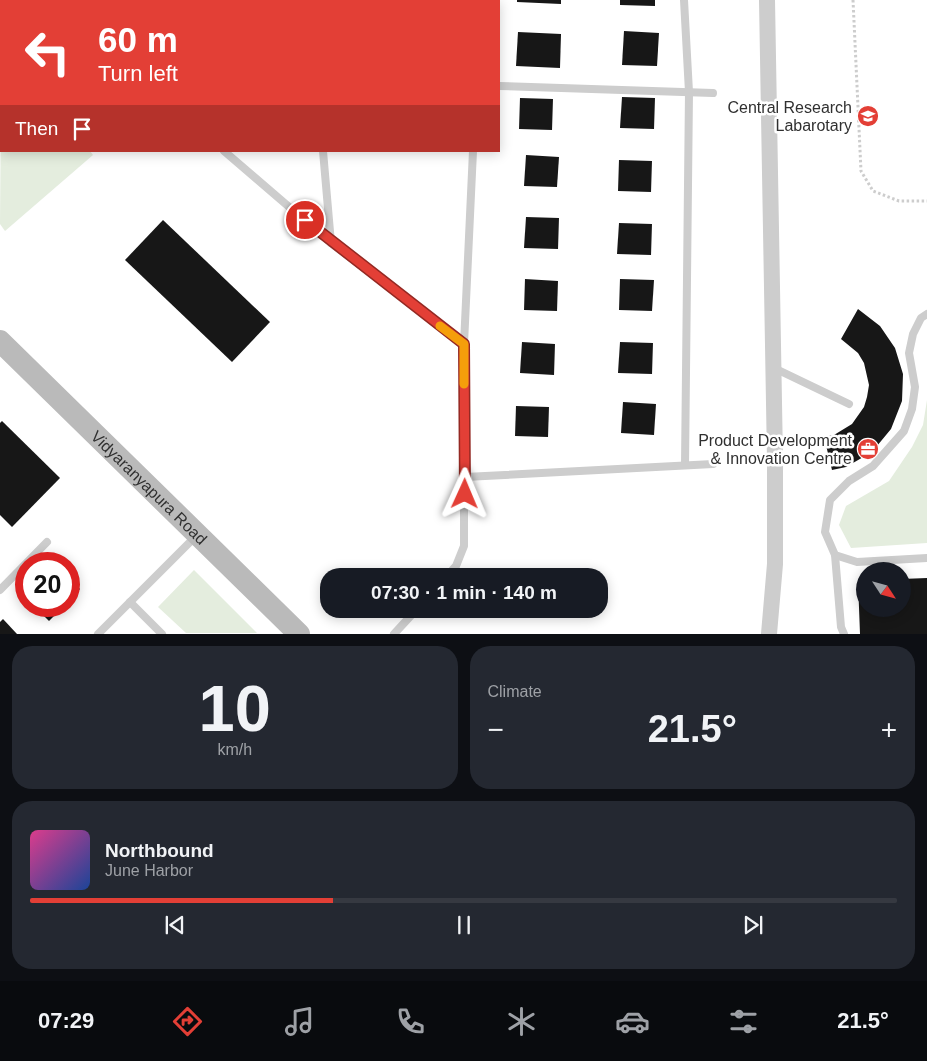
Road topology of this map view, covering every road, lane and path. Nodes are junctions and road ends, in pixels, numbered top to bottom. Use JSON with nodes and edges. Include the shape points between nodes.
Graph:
{"nodes":[{"id":1,"x":684,"y":0,"type":"edge"},
{"id":2,"x":767,"y":0,"type":"edge"},
{"id":3,"x":853,"y":0,"type":"edge"},
{"id":4,"x":500,"y":86,"type":"edge"},
{"id":5,"x":689,"y":92,"type":"junction"},
{"id":6,"x":713,"y":93,"type":"dead end"},
{"id":7,"x":225,"y":152,"type":"edge"},
{"id":8,"x":323,"y":152,"type":"edge"},
{"id":9,"x":473,"y":152,"type":"edge"},
{"id":10,"x":927,"y":201,"type":"edge"},
{"id":11,"x":331,"y":243,"type":"junction"},
{"id":12,"x":927,"y":314,"type":"edge"},
{"id":13,"x":0,"y":341,"type":"edge"},
{"id":14,"x":464,"y":344,"type":"junction"},
{"id":15,"x":774,"y":368,"type":"junction"},
{"id":16,"x":849,"y":404,"type":"dead end"},
{"id":17,"x":896,"y":427,"type":"dead end"},
{"id":18,"x":904,"y":430,"type":"junction"},
{"id":19,"x":713,"y":464,"type":"dead end"},
{"id":20,"x":685,"y":465,"type":"junction"},
{"id":21,"x":465,"y":476,"type":"junction"},
{"id":22,"x":197,"y":534,"type":"junction"},
{"id":23,"x":47,"y":542,"type":"dead end"},
{"id":24,"x":835,"y":555,"type":"junction"},
{"id":25,"x":927,"y":558,"type":"edge"},
{"id":26,"x":454,"y":568,"type":"edge"},
{"id":27,"x":0,"y":590,"type":"edge"},
{"id":28,"x":130,"y":602,"type":"junction"},
{"id":29,"x":409,"y":618,"type":"edge"},
{"id":30,"x":98,"y":634,"type":"edge"},
{"id":31,"x":162,"y":634,"type":"edge"},
{"id":32,"x":299,"y":634,"type":"edge"},
{"id":33,"x":394,"y":634,"type":"edge"},
{"id":34,"x":769,"y":634,"type":"edge"},
{"id":35,"x":844,"y":634,"type":"edge"}],
"edges":[{"from":1,"to":5,"type":"lane"},
{"from":2,"to":15,"type":"street"},
{"from":3,"to":10,"type":"path","via":[[861,171],[873,191],[899,201]]},
{"from":4,"to":5,"type":"lane"},
{"from":5,"to":6,"type":"lane"},
{"from":5,"to":20,"type":"lane"},
{"from":7,"to":11,"type":"lane"},
{"from":8,"to":11,"type":"lane"},
{"from":9,"to":14,"type":"lane"},
{"from":11,"to":14,"type":"lane"},
{"from":12,"to":18,"type":"lane","via":[[921,318],[913,334],[910,353],[915,387],[912,409]]},
{"from":13,"to":22,"type":"main road","name":"Vidyaranyapura Road"},
{"from":14,"to":21,"type":"lane"},
{"from":15,"to":16,"type":"lane"},
{"from":15,"to":34,"type":"street","via":[[775,564]]},
{"from":17,"to":18,"type":"lane"},
{"from":18,"to":24,"type":"lane","via":[[873,466],[849,481],[830,500],[826,532]]},
{"from":19,"to":20,"type":"lane"},
{"from":20,"to":21,"type":"lane"},
{"from":21,"to":26,"type":"lane","via":[[464,546]]},
{"from":22,"to":28,"type":"lane"},
{"from":22,"to":32,"type":"main road","name":"Vidyaranyapura Road"},
{"from":23,"to":27,"type":"lane"},
{"from":24,"to":25,"type":"lane","via":[[858,562]]},
{"from":24,"to":35,"type":"lane"},
{"from":28,"to":30,"type":"lane"},
{"from":28,"to":31,"type":"lane"},
{"from":29,"to":33,"type":"lane"}]}
